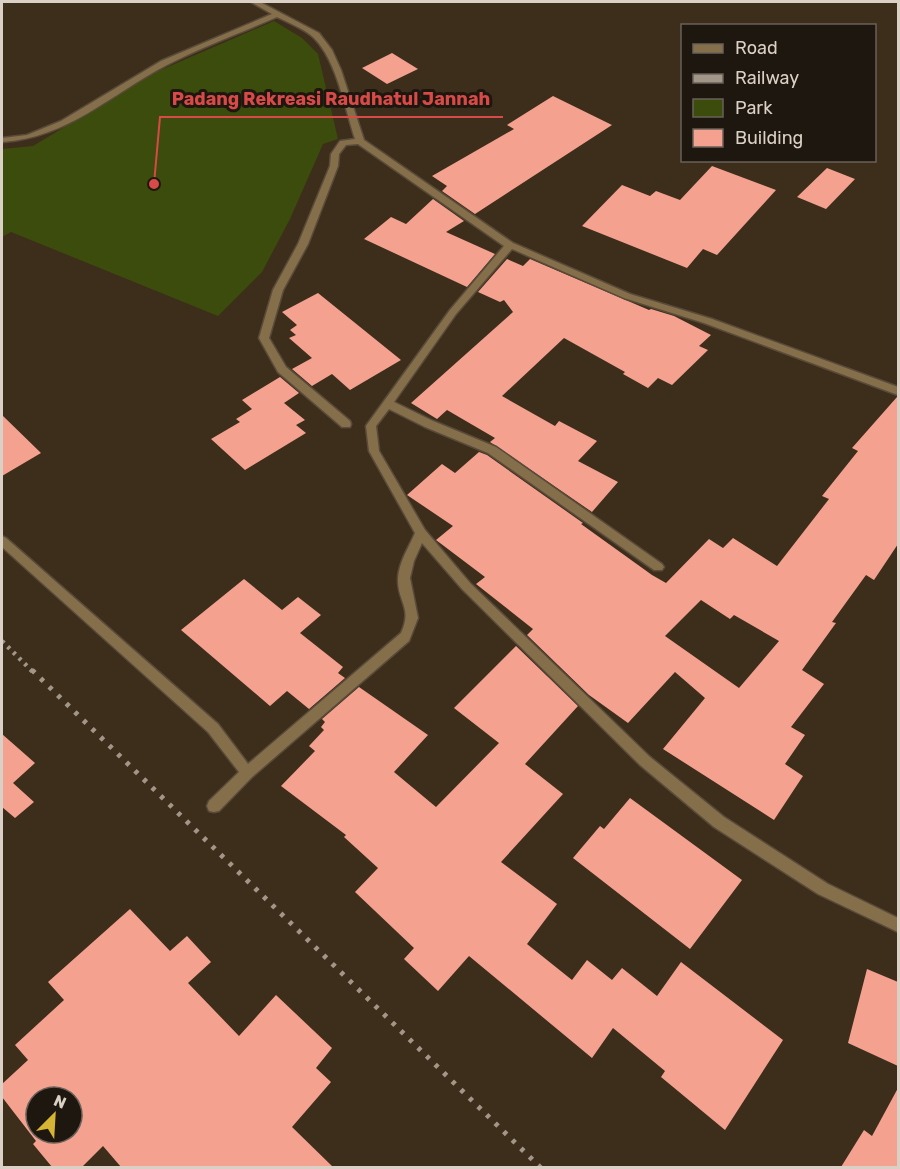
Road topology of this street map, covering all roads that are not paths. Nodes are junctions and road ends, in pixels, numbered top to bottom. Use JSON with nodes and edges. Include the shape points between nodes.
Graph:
{"nodes":[{"id":1,"x":34,"y":2,"type":"edge"},
{"id":2,"x":41,"y":2,"type":"edge"},
{"id":3,"x":255,"y":2,"type":"edge"},
{"id":4,"x":278,"y":14,"type":"junction"},
{"id":5,"x":2,"y":140,"type":"edge"},
{"id":6,"x":360,"y":141,"type":"junction"},
{"id":7,"x":510,"y":244,"type":"junction"},
{"id":8,"x":898,"y":391,"type":"edge"},
{"id":9,"x":387,"y":402,"type":"junction"},
{"id":10,"x":346,"y":424,"type":"dead end"},
{"id":11,"x":421,"y":533,"type":"junction"},
{"id":12,"x":2,"y":541,"type":"edge"},
{"id":13,"x":658,"y":567,"type":"dead end"},
{"id":14,"x":247,"y":772,"type":"junction"},
{"id":15,"x":214,"y":806,"type":"dead end"},
{"id":16,"x":898,"y":925,"type":"edge"}],
"edges":[{"from":1,"to":2,"type":"street"},
{"from":3,"to":4,"type":"street"},
{"from":4,"to":5,"type":"street","via":[[164,63],[64,123],[29,137]]},
{"from":4,"to":6,"type":"street","via":[[306,27],[329,52]]},
{"from":6,"to":7,"type":"street"},
{"from":6,"to":10,"type":"street","via":[[343,143],[335,154],[334,166],[303,244],[278,290],[264,338],[282,369]]},
{"from":7,"to":8,"type":"street","via":[[627,296],[708,321]]},
{"from":7,"to":9,"type":"street","via":[[453,312]]},
{"from":9,"to":11,"type":"street","via":[[371,426],[374,451]]},
{"from":9,"to":13,"type":"street","via":[[492,450]]},
{"from":11,"to":14,"type":"street","via":[[404,575],[413,614],[405,637]]},
{"from":11,"to":16,"type":"street","via":[[466,586],[628,744],[719,822],[823,889]]},
{"from":12,"to":14,"type":"street","via":[[213,728]]},
{"from":14,"to":15,"type":"street"}]}
